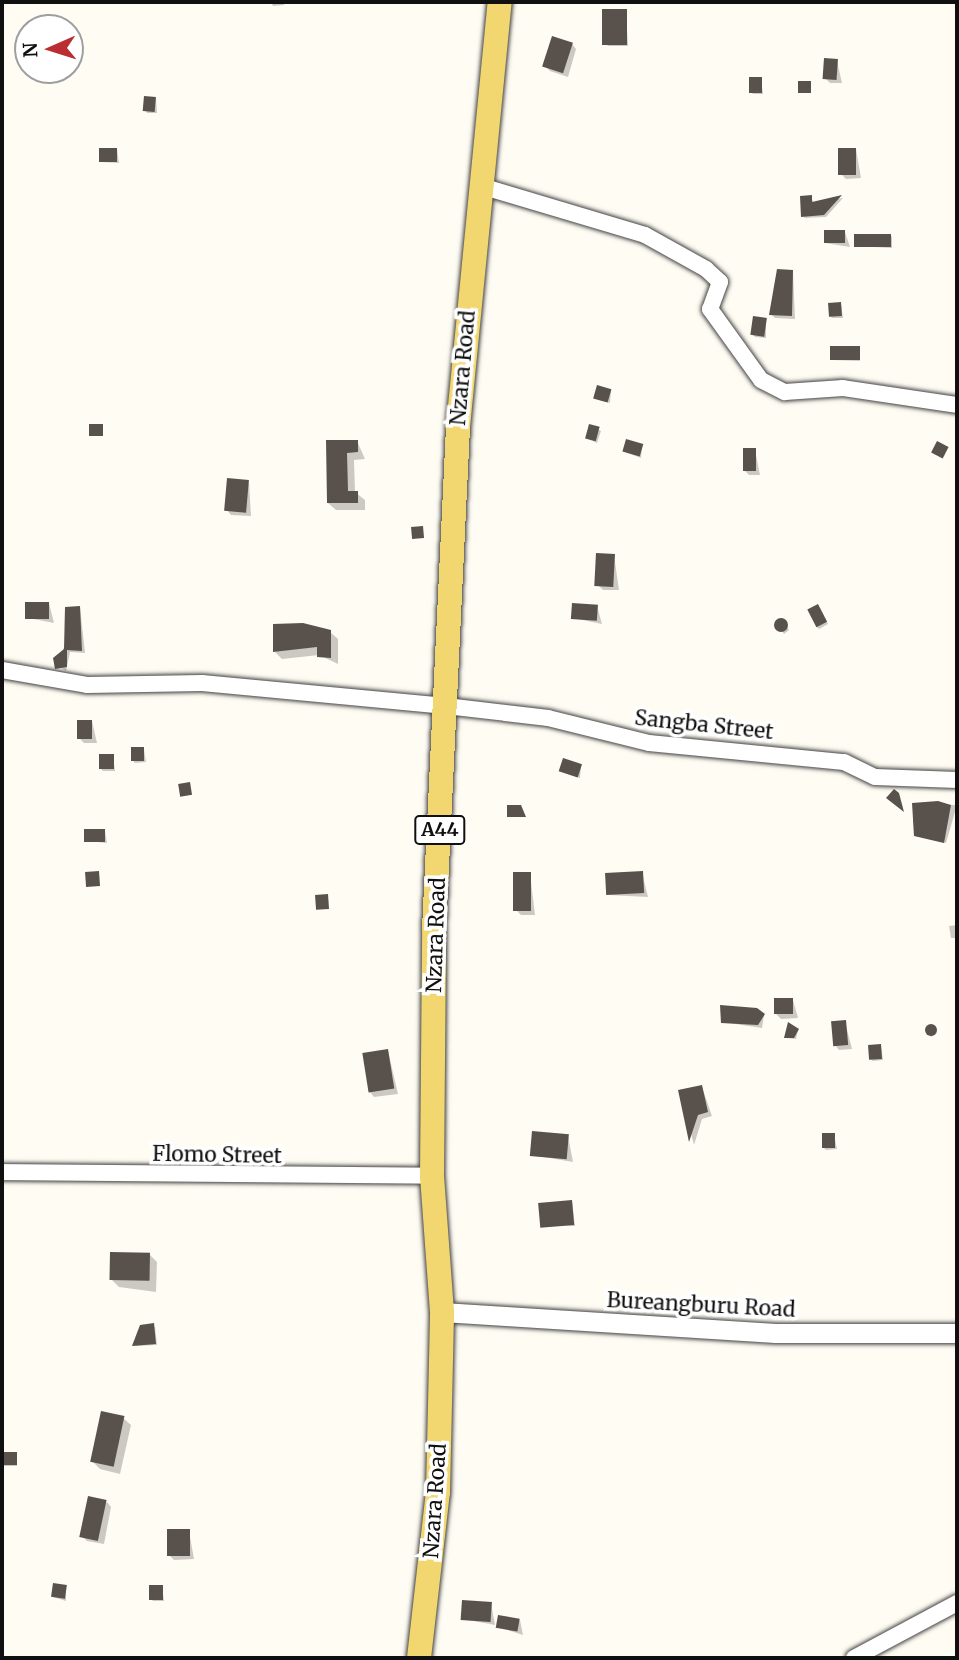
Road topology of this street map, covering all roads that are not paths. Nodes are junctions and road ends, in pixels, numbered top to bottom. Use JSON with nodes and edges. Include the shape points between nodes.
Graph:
{"nodes":[{"id":1,"x":500,"y":2,"type":"edge"},
{"id":2,"x":481,"y":186,"type":"junction"},
{"id":3,"x":957,"y":405,"type":"edge"},
{"id":4,"x":2,"y":670,"type":"edge"},
{"id":5,"x":446,"y":706,"type":"junction"},
{"id":6,"x":957,"y":780,"type":"edge"},
{"id":7,"x":2,"y":1172,"type":"edge"},
{"id":8,"x":432,"y":1176,"type":"junction"},
{"id":9,"x":442,"y":1312,"type":"junction"},
{"id":10,"x":957,"y":1333,"type":"edge"},
{"id":11,"x":957,"y":1603,"type":"edge"},
{"id":12,"x":419,"y":1658,"type":"edge"},
{"id":13,"x":854,"y":1658,"type":"edge"}],
"edges":[{"from":1,"to":2,"type":"main road","name":"Nzara Road","number":"A44"},
{"from":2,"to":3,"type":"street","via":[[645,235],[706,269],[720,282],[710,309],[761,380],[785,392],[844,388]]},
{"from":2,"to":5,"type":"main road","name":"Nzara Road","number":"A44","via":[[458,426]]},
{"from":4,"to":5,"type":"street","name":"Sangba Street","via":[[63,683],[202,683]]},
{"from":5,"to":6,"type":"street","name":"Sangba Street","via":[[548,718],[649,743],[844,762],[875,778]]},
{"from":5,"to":8,"type":"main road","name":"Nzara Road","number":"A44","via":[[434,929]]},
{"from":7,"to":8,"type":"street","name":"Flomo Street"},
{"from":8,"to":9,"type":"main road","name":"Nzara Road","number":"A44"},
{"from":9,"to":10,"type":"street","name":"Bureangburu Road","via":[[775,1333]]},
{"from":9,"to":12,"type":"main road","name":"Nzara Road","number":"A44","via":[[438,1492]]},
{"from":11,"to":13,"type":"street"}]}
